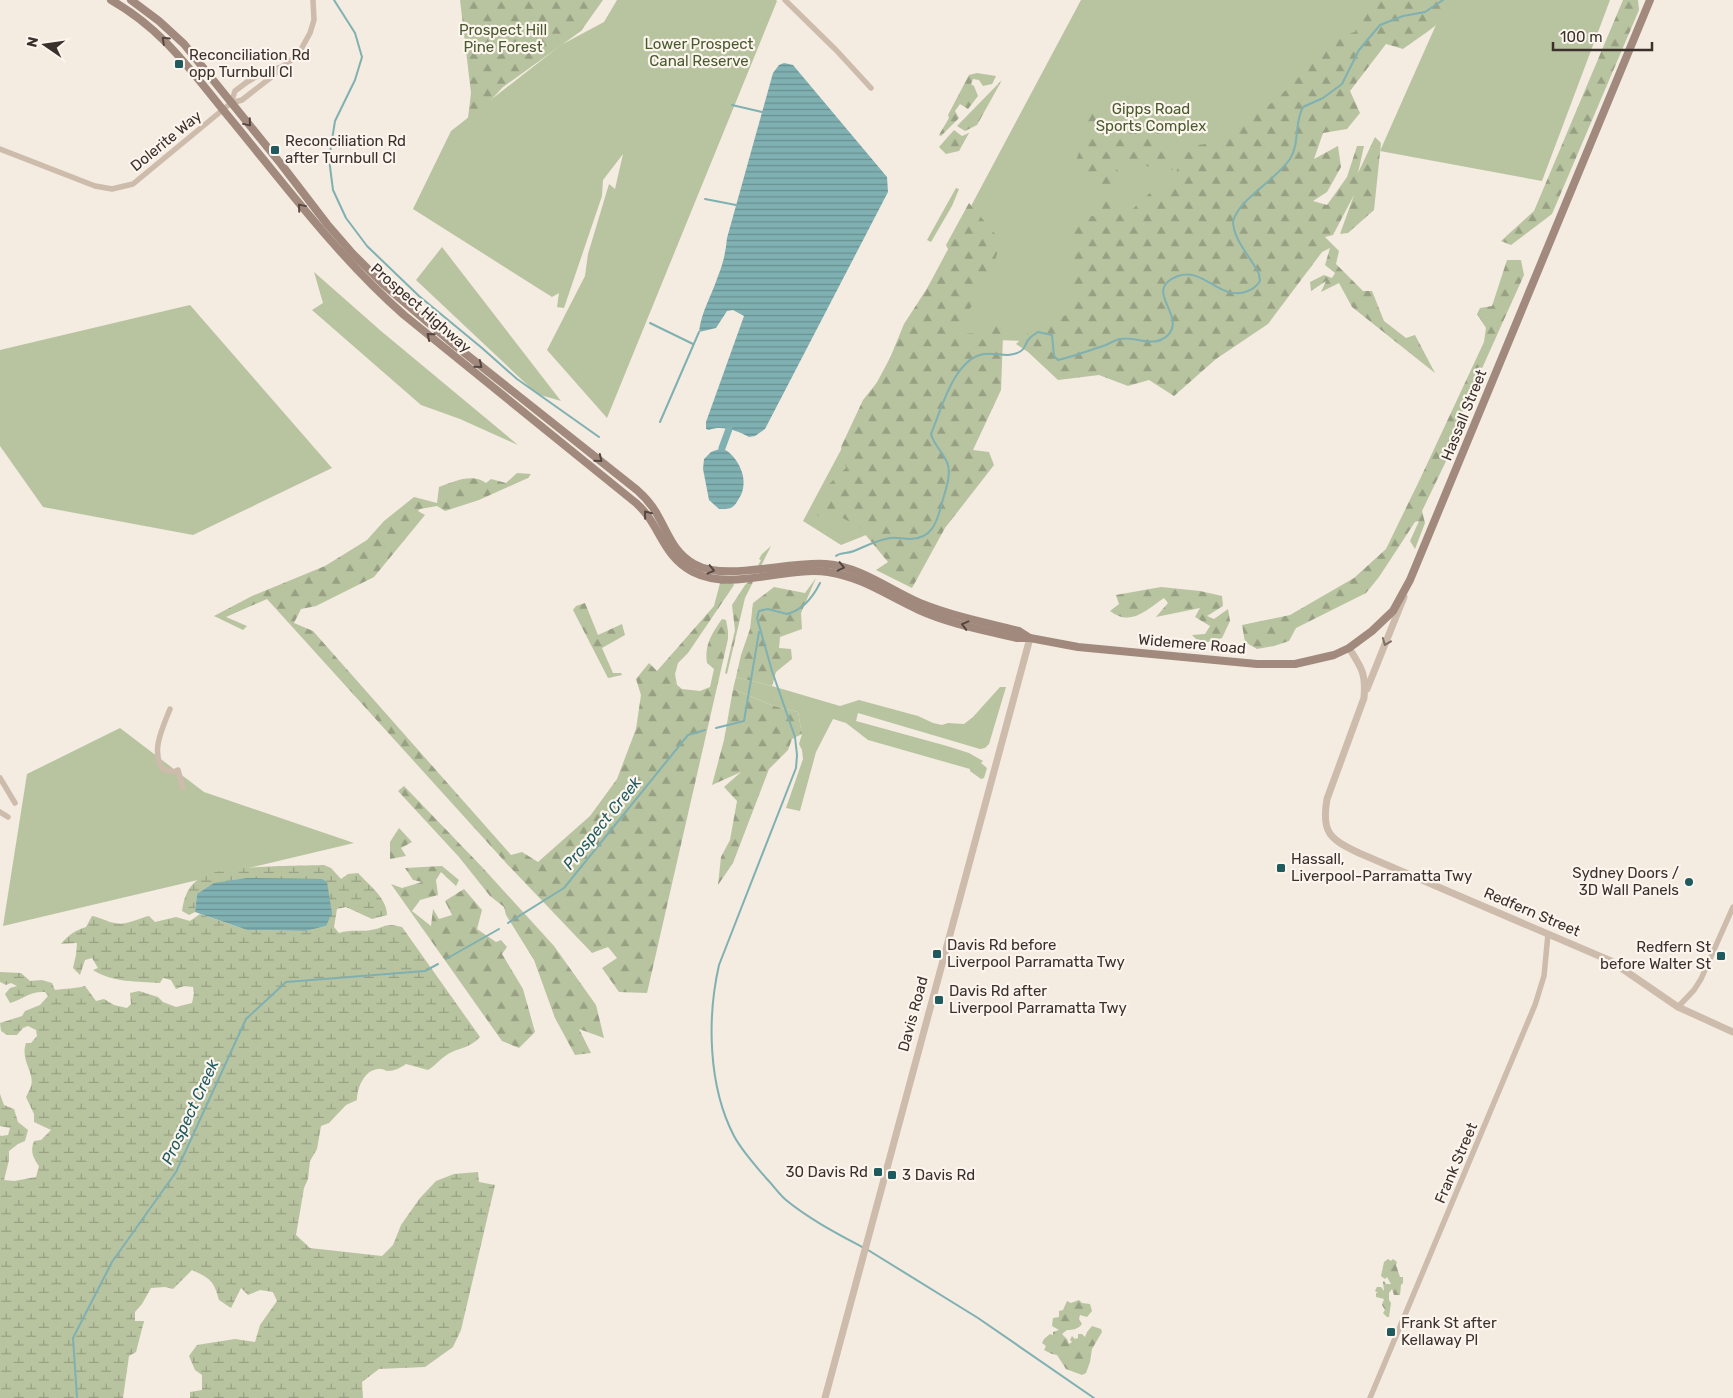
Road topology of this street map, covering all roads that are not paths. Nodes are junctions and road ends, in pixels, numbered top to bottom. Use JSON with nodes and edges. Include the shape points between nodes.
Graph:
{"nodes":[{"id":1,"x":111,"y":0,"type":"edge"},
{"id":2,"x":131,"y":0,"type":"edge"},
{"id":3,"x":313,"y":0,"type":"edge"},
{"id":4,"x":785,"y":0,"type":"edge"},
{"id":5,"x":1650,"y":0,"type":"edge"},
{"id":6,"x":279,"y":68,"type":"junction"},
{"id":7,"x":871,"y":88,"type":"dead end"},
{"id":8,"x":231,"y":103,"type":"junction"},
{"id":9,"x":223,"y":110,"type":"junction"},
{"id":10,"x":0,"y":149,"type":"edge"},
{"id":11,"x":815,"y":567,"type":"junction"},
{"id":12,"x":757,"y":568,"type":"joint"},
{"id":13,"x":752,"y":577,"type":"joint"},
{"id":14,"x":1410,"y":580,"type":"junction"},
{"id":15,"x":1030,"y":638,"type":"junction"},
{"id":16,"x":1349,"y":648,"type":"junction"},
{"id":17,"x":1364,"y":698,"type":"junction"},
{"id":18,"x":170,"y":709,"type":"dead end"},
{"id":19,"x":0,"y":778,"type":"edge"},
{"id":20,"x":183,"y":788,"type":"dead end"},
{"id":21,"x":15,"y":803,"type":"dead end"},
{"id":22,"x":0,"y":812,"type":"edge"},
{"id":23,"x":8,"y":817,"type":"dead end"},
{"id":24,"x":1733,"y":907,"type":"edge"},
{"id":25,"x":1548,"y":934,"type":"junction"},
{"id":26,"x":1678,"y":1007,"type":"junction"},
{"id":27,"x":1733,"y":1032,"type":"edge"},
{"id":28,"x":825,"y":1398,"type":"edge"},
{"id":29,"x":1370,"y":1398,"type":"edge"}],
"edges":[{"from":9,"to":1,"type":"main road","name":"Prospect Highway","one_way":true,"via":[[170,45]]},
{"from":2,"to":8,"type":"main road","name":"Prospect Highway","via":[[178,38]]},
{"from":3,"to":6,"type":"street","via":[[314,20],[304,47],[294,59]]},
{"from":4,"to":7,"type":"street"},
{"from":5,"to":14,"type":"main road","name":"Hassall Street"},
{"from":6,"to":8,"type":"street","via":[[242,100]]},
{"from":6,"to":8,"type":"street","via":[[271,68],[247,82],[235,91]]},
{"from":8,"to":9,"type":"street","name":"Dolerite Way"},
{"from":8,"to":12,"type":"main road","name":"Prospect Highway","one_way":true,"via":[[353,254],[452,343],[637,490],[652,505],[670,541],[683,556],[698,566],[716,571]]},
{"from":9,"to":10,"type":"street","name":"Dolerite Way","via":[[133,184],[112,189],[94,186]]},
{"from":13,"to":9,"type":"main road","name":"Prospect Highway","one_way":true,"via":[[713,579],[694,573],[679,563],[663,544],[648,514],[636,503],[374,289],[318,227]]},
{"from":11,"to":12,"type":"main road","name":"Widemere Road"},
{"from":11,"to":13,"type":"main road","name":"Widemere Road"},
{"from":11,"to":15,"type":"main road","name":"Widemere Road","via":[[844,568],[930,607],[1019,631]]},
{"from":14,"to":16,"type":"main road","name":"Hassall Street","via":[[1392,611]]},
{"from":14,"to":17,"type":"street","one_way":true},
{"from":15,"to":16,"type":"main road","name":"Widemere Road","via":[[1078,647],[1257,664],[1295,664]]},
{"from":15,"to":28,"type":"street","name":"Davis Road"},
{"from":16,"to":17,"type":"street","via":[[1366,681]]},
{"from":17,"to":25,"type":"street","name":"Redfern Street","via":[[1327,799],[1324,815],[1330,835],[1359,853]]},
{"from":18,"to":20,"type":"street","via":[[157,748],[159,764],[163,769],[178,770]]},
{"from":19,"to":21,"type":"street"},
{"from":22,"to":23,"type":"street"},
{"from":24,"to":26,"type":"street","via":[[1701,978]]},
{"from":25,"to":26,"type":"street","name":"Redfern Street","via":[[1610,961]]},
{"from":25,"to":29,"type":"street","name":"Frank Street","via":[[1543,979],[1535,1005]]},
{"from":26,"to":27,"type":"street","name":"Redfern Street"}]}
